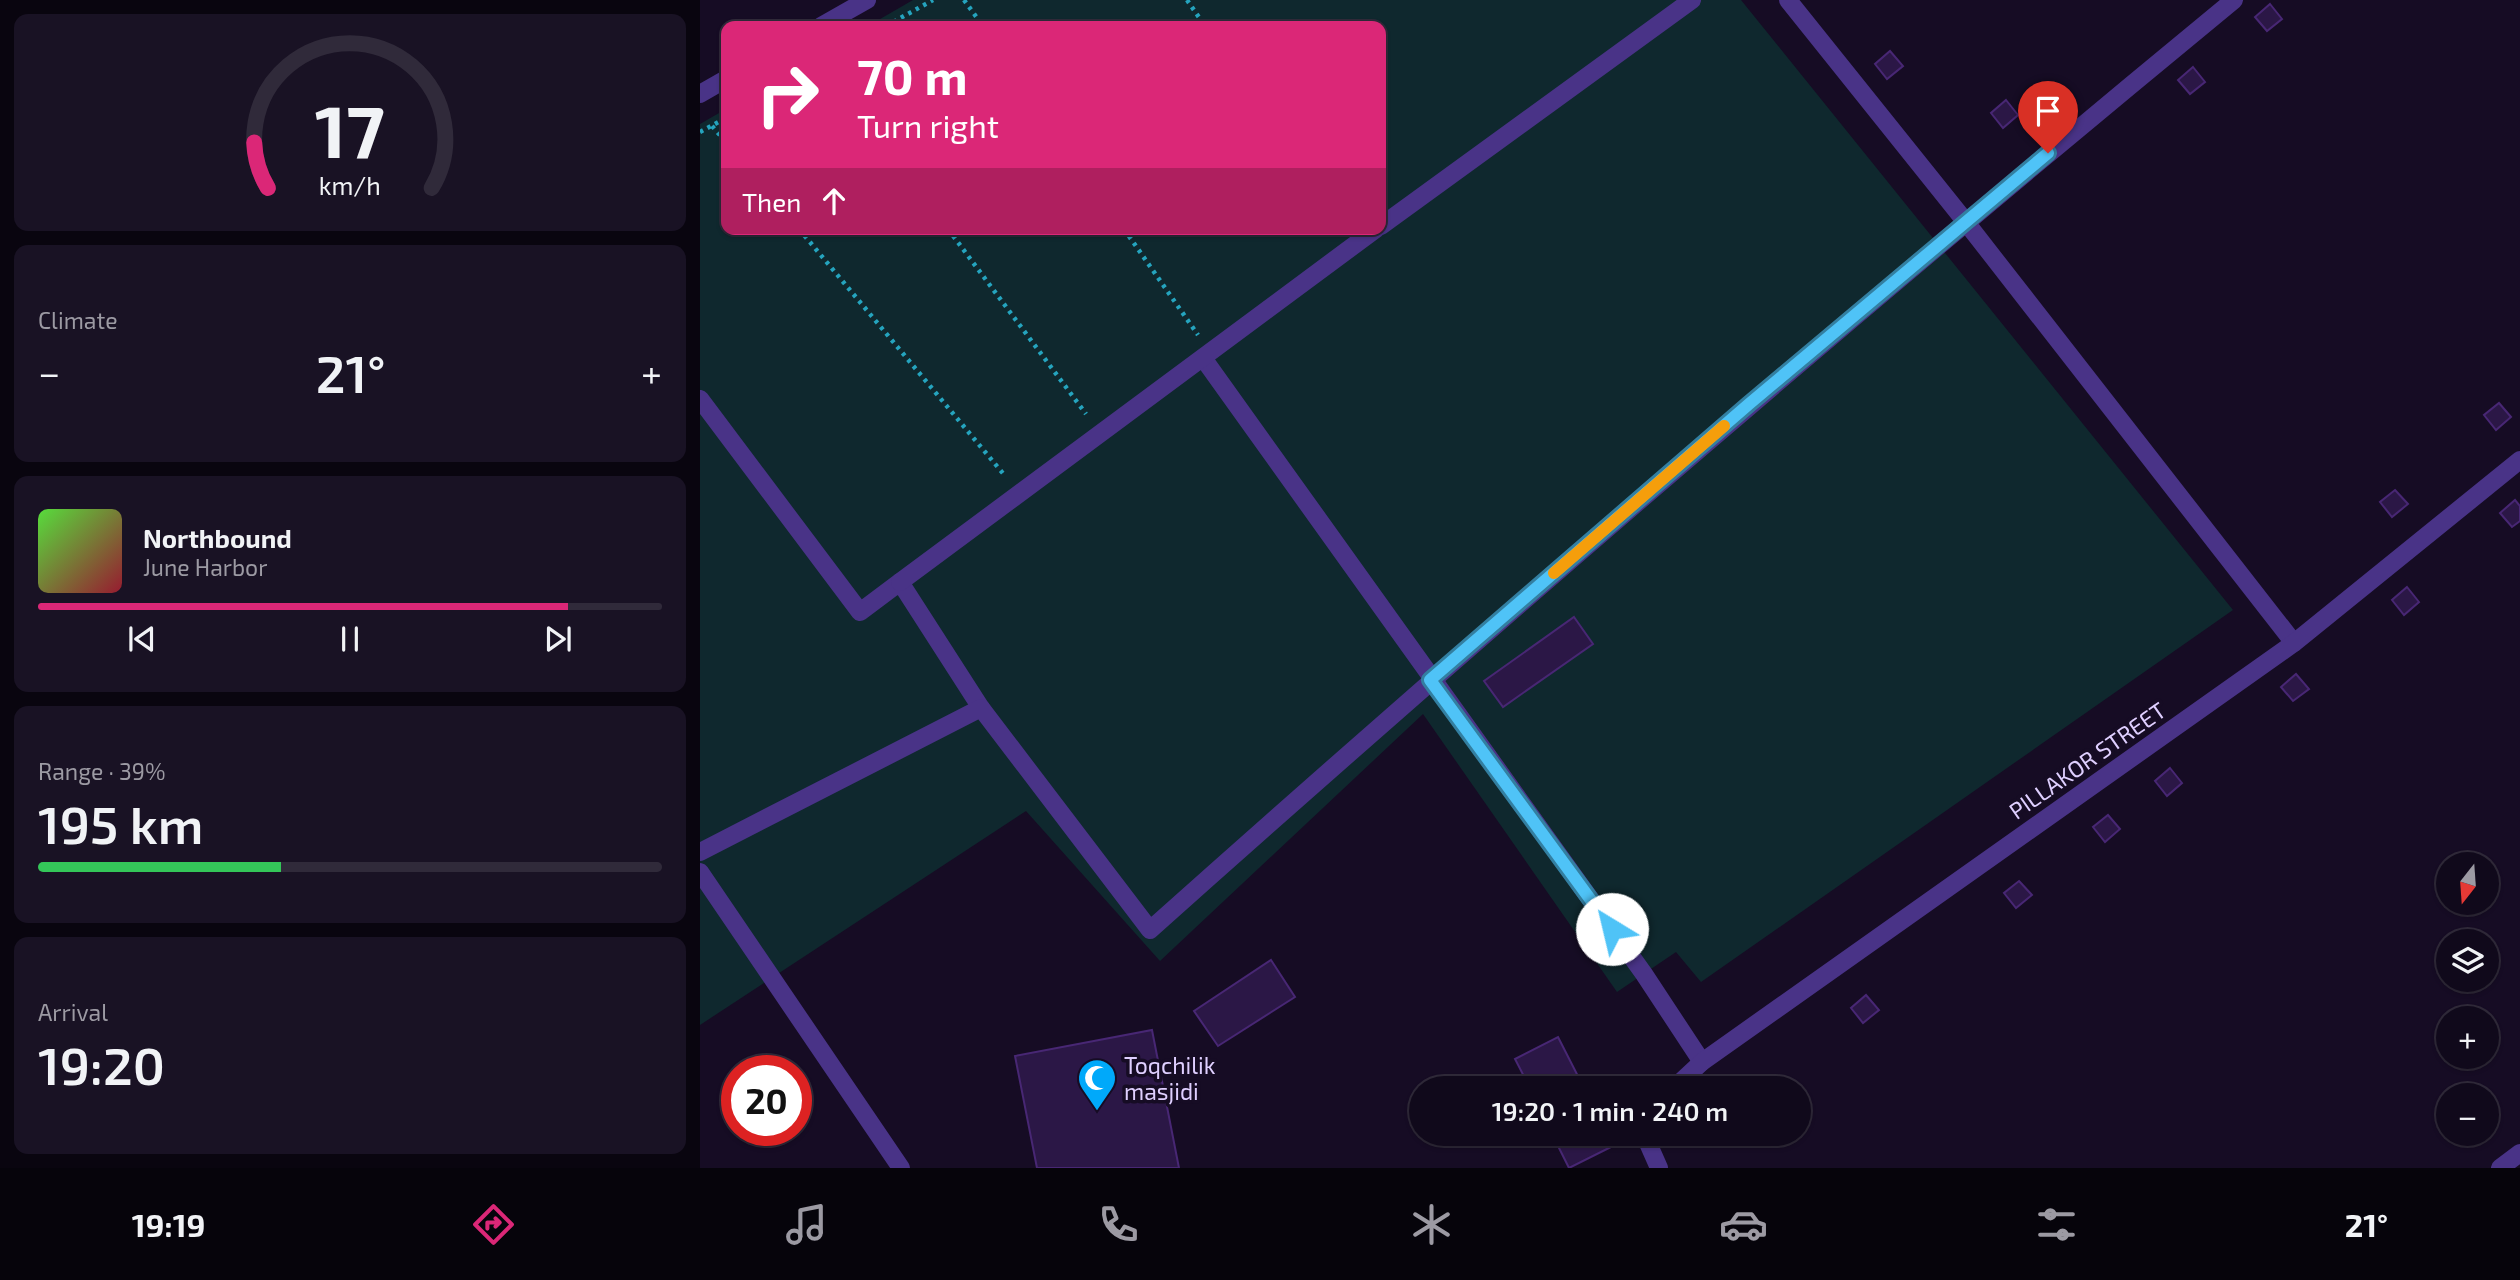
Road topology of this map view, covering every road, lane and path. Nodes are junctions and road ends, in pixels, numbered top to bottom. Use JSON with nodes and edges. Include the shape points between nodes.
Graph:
{"nodes":[{"id":1,"x":867,"y":0,"type":"edge"},
{"id":2,"x":933,"y":0,"type":"edge"},
{"id":3,"x":964,"y":0,"type":"edge"},
{"id":4,"x":1187,"y":0,"type":"edge"},
{"id":5,"x":1692,"y":0,"type":"edge"},
{"id":6,"x":1788,"y":0,"type":"edge"},
{"id":7,"x":2234,"y":0,"type":"edge"},
{"id":8,"x":830,"y":21,"type":"edge"},
{"id":9,"x":895,"y":21,"type":"edge"},
{"id":10,"x":979,"y":21,"type":"edge"},
{"id":11,"x":1202,"y":21,"type":"edge"},
{"id":12,"x":721,"y":82,"type":"edge"},
{"id":13,"x":700,"y":94,"type":"edge"},
{"id":14,"x":721,"y":121,"type":"edge"},
{"id":15,"x":712,"y":126,"type":"junction"},
{"id":16,"x":700,"y":132,"type":"edge"},
{"id":17,"x":721,"y":136,"type":"edge"},
{"id":18,"x":1965,"y":221,"type":"junction"},
{"id":19,"x":1386,"y":222,"type":"edge"},
{"id":20,"x":804,"y":235,"type":"edge"},
{"id":21,"x":952,"y":235,"type":"edge"},
{"id":22,"x":1128,"y":235,"type":"edge"},
{"id":23,"x":1368,"y":235,"type":"edge"},
{"id":24,"x":1207,"y":356,"type":"junction"},
{"id":25,"x":700,"y":399,"type":"edge"},
{"id":26,"x":1101,"y":434,"type":"junction"},
{"id":27,"x":2520,"y":460,"type":"edge"},
{"id":28,"x":1020,"y":494,"type":"junction"},
{"id":29,"x":900,"y":582,"type":"junction"},
{"id":30,"x":2294,"y":643,"type":"junction"},
{"id":31,"x":1430,"y":680,"type":"junction"},
{"id":32,"x":981,"y":708,"type":"junction"},
{"id":33,"x":700,"y":852,"type":"edge"},
{"id":34,"x":700,"y":872,"type":"edge"},
{"id":35,"x":1702,"y":1062,"type":"junction"},
{"id":36,"x":1687,"y":1076,"type":"edge"},
{"id":37,"x":1650,"y":1146,"type":"edge"},
{"id":38,"x":2520,"y":1153,"type":"edge"},
{"id":39,"x":901,"y":1168,"type":"edge"},
{"id":40,"x":1660,"y":1168,"type":"edge"},
{"id":41,"x":2500,"y":1168,"type":"edge"}],
"edges":[{"from":1,"to":8,"type":"street"},
{"from":2,"to":9,"type":"path"},
{"from":3,"to":10,"type":"path"},
{"from":4,"to":11,"type":"path"},
{"from":5,"to":19,"type":"street"},
{"from":6,"to":18,"type":"street"},
{"from":7,"to":18,"type":"street"},
{"from":12,"to":13,"type":"street"},
{"from":14,"to":15,"type":"path"},
{"from":15,"to":16,"type":"path"},
{"from":15,"to":17,"type":"path"},
{"from":18,"to":30,"type":"street"},
{"from":18,"to":31,"type":"street"},
{"from":20,"to":28,"type":"path"},
{"from":21,"to":26,"type":"path"},
{"from":22,"to":24,"type":"path"},
{"from":23,"to":24,"type":"street"},
{"from":24,"to":26,"type":"street"},
{"from":24,"to":31,"type":"street"},
{"from":25,"to":29,"type":"street","via":[[860,612]]},
{"from":26,"to":28,"type":"street"},
{"from":27,"to":30,"type":"street","name":"PILLAKOR STREET"},
{"from":28,"to":29,"type":"street"},
{"from":29,"to":32,"type":"street"},
{"from":30,"to":35,"type":"street","name":"PILLAKOR STREET"},
{"from":31,"to":32,"type":"street","via":[[1150,930]]},
{"from":31,"to":35,"type":"street","via":[[1644,974]]},
{"from":32,"to":33,"type":"street"},
{"from":34,"to":39,"type":"street"},
{"from":35,"to":36,"type":"street","name":"PILLAKOR STREET"},
{"from":37,"to":40,"type":"street"},
{"from":38,"to":41,"type":"street"}]}
